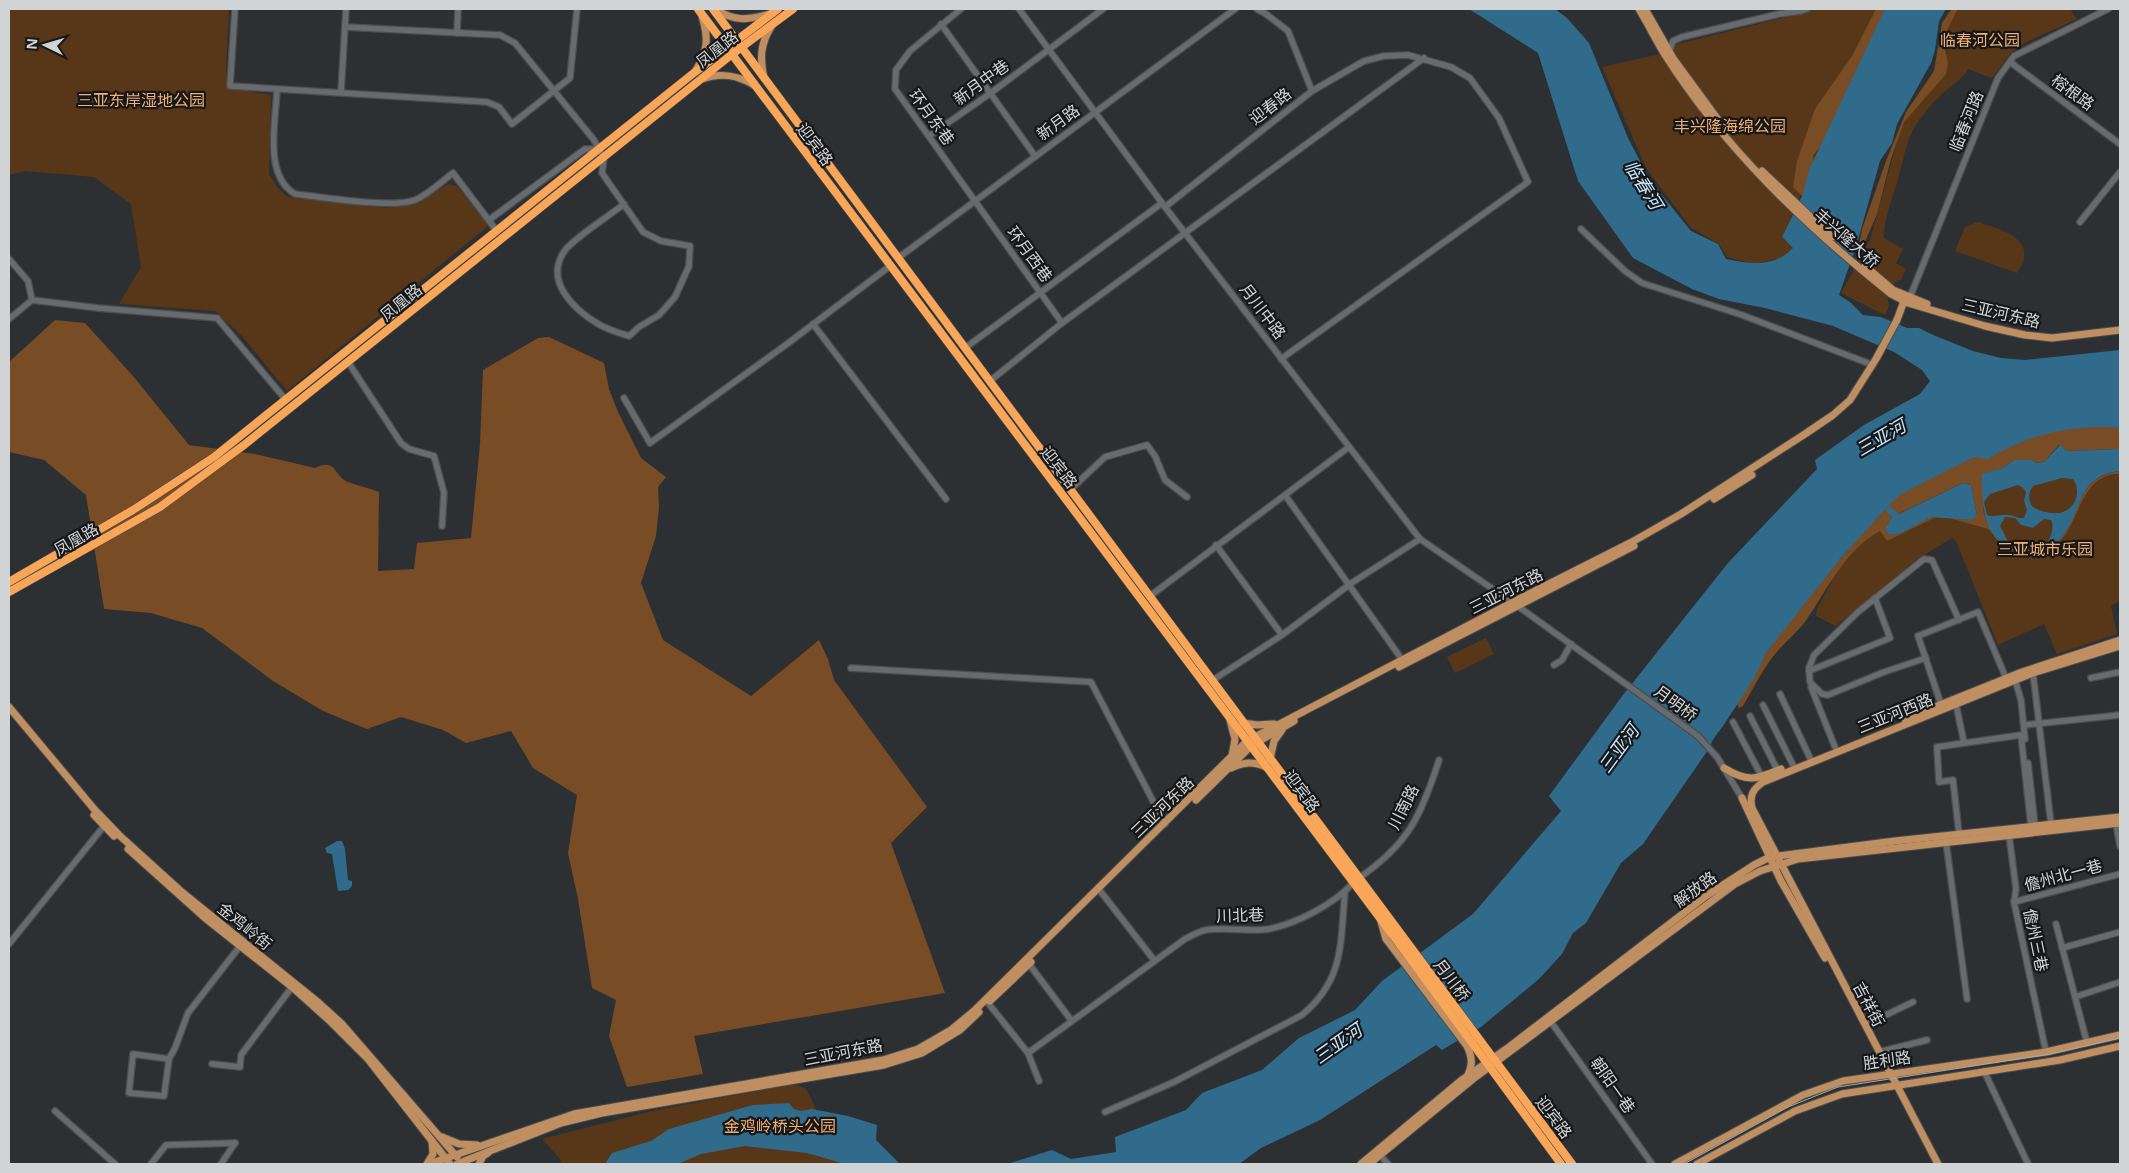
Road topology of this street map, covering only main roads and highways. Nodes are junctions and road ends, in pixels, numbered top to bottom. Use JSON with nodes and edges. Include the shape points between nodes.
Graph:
{"nodes":[{"id":1,"x":714,"y":9,"type":"edge"},
{"id":2,"x":793,"y":9,"type":"edge"},
{"id":3,"x":1639,"y":9,"type":"edge"},
{"id":4,"x":1645,"y":9,"type":"edge"},
{"id":5,"x":699,"y":11,"type":"edge"},
{"id":6,"x":776,"y":11,"type":"edge"},
{"id":7,"x":773,"y":24,"type":"junction"},
{"id":8,"x":739,"y":44,"type":"junction"},
{"id":9,"x":729,"y":52,"type":"junction"},
{"id":10,"x":1670,"y":57,"type":"junction"},
{"id":11,"x":695,"y":72,"type":"junction"},
{"id":12,"x":702,"y":79,"type":"junction"},
{"id":13,"x":764,"y":79,"type":"junction"},
{"id":14,"x":754,"y":85,"type":"junction"},
{"id":15,"x":1907,"y":300,"type":"junction"},
{"id":16,"x":2120,"y":326,"type":"edge"},
{"id":17,"x":2120,"y":330,"type":"edge"},
{"id":18,"x":1876,"y":361,"type":"junction"},
{"id":19,"x":9,"y":582,"type":"edge"},
{"id":20,"x":9,"y":592,"type":"edge"},
{"id":21,"x":2120,"y":640,"type":"edge"},
{"id":22,"x":2120,"y":646,"type":"edge"},
{"id":23,"x":9,"y":707,"type":"edge"},
{"id":24,"x":9,"y":713,"type":"edge"},
{"id":25,"x":1229,"y":718,"type":"junction"},
{"id":26,"x":1243,"y":723,"type":"junction"},
{"id":27,"x":1284,"y":724,"type":"junction"},
{"id":28,"x":1252,"y":742,"type":"junction"},
{"id":29,"x":1231,"y":758,"type":"junction"},
{"id":30,"x":1270,"y":759,"type":"junction"},
{"id":31,"x":1723,"y":765,"type":"road end"},
{"id":32,"x":1266,"y":767,"type":"junction"},
{"id":33,"x":1226,"y":770,"type":"junction"},
{"id":34,"x":1742,"y":798,"type":"road end"},
{"id":35,"x":2119,"y":821,"type":"edge"},
{"id":36,"x":1775,"y":861,"type":"junction"},
{"id":37,"x":1356,"y":881,"type":"junction"},
{"id":38,"x":1397,"y":942,"type":"junction"},
{"id":39,"x":2120,"y":1035,"type":"edge"},
{"id":40,"x":1473,"y":1043,"type":"junction"},
{"id":41,"x":2120,"y":1046,"type":"edge"},
{"id":42,"x":1491,"y":1063,"type":"junction"},
{"id":43,"x":1888,"y":1073,"type":"junction"},
{"id":44,"x":1468,"y":1076,"type":"junction"},
{"id":45,"x":1895,"y":1086,"type":"junction"},
{"id":46,"x":434,"y":1137,"type":"junction"},
{"id":47,"x":493,"y":1146,"type":"junction"},
{"id":48,"x":456,"y":1155,"type":"junction"},
{"id":49,"x":448,"y":1161,"type":"edge"},
{"id":50,"x":428,"y":1164,"type":"edge"},
{"id":51,"x":462,"y":1164,"type":"edge"},
{"id":52,"x":479,"y":1164,"type":"edge"},
{"id":53,"x":1361,"y":1164,"type":"edge"},
{"id":54,"x":1369,"y":1164,"type":"edge"},
{"id":55,"x":1561,"y":1164,"type":"edge"},
{"id":56,"x":1572,"y":1164,"type":"edge"},
{"id":57,"x":1675,"y":1164,"type":"edge"},
{"id":58,"x":1697,"y":1164,"type":"edge"},
{"id":59,"x":1932,"y":1164,"type":"edge"},
{"id":60,"x":1938,"y":1164,"type":"edge"}],
"edges":[{"from":1,"to":6,"type":"main road","via":[[727,17],[739,19]]},
{"from":1,"to":8,"type":"highway","name":"迎宾路"},
{"from":2,"to":7,"type":"highway","name":"凤凰路"},
{"from":3,"to":10,"type":"main road"},
{"from":4,"to":10,"type":"main road"},
{"from":5,"to":9,"type":"highway","name":"迎宾路"},
{"from":5,"to":11,"type":"main road","via":[[707,44]]},
{"from":6,"to":8,"type":"highway","name":"凤凰路"},
{"from":7,"to":8,"type":"highway","name":"凤凰路"},
{"from":7,"to":13,"type":"main road","via":[[766,35],[760,60]]},
{"from":8,"to":9,"type":"highway","name":"凤凰路"},
{"from":8,"to":13,"type":"highway","name":"迎宾路"},
{"from":9,"to":11,"type":"highway","name":"凤凰路"},
{"from":9,"to":12,"type":"highway","name":"凤凰路"},
{"from":9,"to":14,"type":"highway","name":"迎宾路"},
{"from":10,"to":15,"type":"main road","name":"丰兴隆大桥","via":[[1722,129],[1788,200],[1892,292]]},
{"from":11,"to":19,"type":"highway","name":"凤凰路","via":[[214,457]]},
{"from":12,"to":14,"type":"main road","via":[[726,74]]},
{"from":12,"to":20,"type":"highway","name":"凤凰路","via":[[244,445],[160,507]]},
{"from":13,"to":26,"type":"highway","name":"迎宾路"},
{"from":14,"to":25,"type":"highway","name":"迎宾路"},
{"from":15,"to":16,"type":"main road","name":"三亚河东路","via":[[2029,332],[2067,332]]},
{"from":15,"to":17,"type":"main road","name":"三亚河东路","via":[[2025,336],[2052,338]]},
{"from":15,"to":18,"type":"main road"},
{"from":18,"to":27,"type":"main road","name":"三亚河东路","via":[[1850,400],[1833,415],[1746,473],[1632,542]]},
{"from":18,"to":27,"type":"main road","name":"三亚河东路","via":[[1854,403],[1833,421],[1692,512],[1519,607]]},
{"from":21,"to":31,"type":"main road","name":"三亚河西路","via":[[2006,678],[1762,777],[1744,778]]},
{"from":22,"to":36,"type":"main road","name":"三亚河西路","via":[[2033,673],[1763,782],[1751,794],[1752,808]]},
{"from":23,"to":46,"type":"main road","name":"金鸡岭街","via":[[119,835],[183,893],[342,1024]]},
{"from":24,"to":46,"type":"main road","name":"金鸡岭街","via":[[104,826],[154,874],[292,987],[368,1058]]},
{"from":25,"to":28,"type":"highway","name":"迎宾路"},
{"from":25,"to":29,"type":"main road","via":[[1235,739]]},
{"from":26,"to":27,"type":"main road"},
{"from":26,"to":28,"type":"highway","name":"迎宾路"},
{"from":27,"to":28,"type":"main road","name":"三亚河东路"},
{"from":27,"to":30,"type":"main road","via":[[1274,741]]},
{"from":28,"to":29,"type":"main road","name":"三亚河东路"},
{"from":28,"to":30,"type":"highway","name":"迎宾路"},
{"from":28,"to":32,"type":"highway","name":"迎宾路"},
{"from":28,"to":33,"type":"main road","name":"三亚河东路"},
{"from":29,"to":47,"type":"main road","name":"三亚河东路","via":[[974,1010],[951,1030],[918,1049],[883,1060],[574,1114]]},
{"from":30,"to":37,"type":"highway","name":"迎宾路"},
{"from":32,"to":33,"type":"main road","via":[[1246,762]]},
{"from":32,"to":37,"type":"highway","name":"迎宾路"},
{"from":33,"to":47,"type":"main road","name":"三亚河东路","via":[[960,1030],[922,1053],[884,1066],[602,1113]]},
{"from":34,"to":36,"type":"main road"},
{"from":35,"to":36,"type":"main road","name":"解放路"},
{"from":35,"to":36,"type":"main road","name":"解放路","via":[[2051,824],[1959,834]]},
{"from":36,"to":42,"type":"main road","name":"解放路","via":[[1735,884]]},
{"from":36,"to":42,"type":"main road","name":"解放路","via":[[1754,865],[1706,896]]},
{"from":36,"to":43,"type":"main road","name":"吉祥街"},
{"from":36,"to":43,"type":"main road","name":"吉祥街"},
{"from":37,"to":38,"type":"highway","name":"迎宾路"},
{"from":37,"to":38,"type":"highway","name":"迎宾路"},
{"from":38,"to":40,"type":"highway","name":"月川桥"},
{"from":39,"to":43,"type":"main road","name":"胜利路","via":[[2046,1052]]},
{"from":40,"to":42,"type":"highway","name":"迎宾路"},
{"from":40,"to":44,"type":"main road"},
{"from":41,"to":45,"type":"main road","name":"胜利路","via":[[2060,1060]]},
{"from":42,"to":44,"type":"main road","name":"解放路"},
{"from":42,"to":54,"type":"main road","name":"解放路"},
{"from":42,"to":55,"type":"highway","name":"迎宾路"},
{"from":42,"to":56,"type":"highway","name":"迎宾路"},
{"from":43,"to":45,"type":"main road","name":"吉祥街"},
{"from":43,"to":57,"type":"main road","name":"胜利路","via":[[1814,1090]]},
{"from":44,"to":53,"type":"main road","name":"解放路"},
{"from":45,"to":58,"type":"main road","name":"胜利路","via":[[1842,1094],[1810,1104]]},
{"from":45,"to":59,"type":"main road","name":"吉祥街"},
{"from":45,"to":60,"type":"main road","name":"吉祥街"},
{"from":46,"to":47,"type":"main road","via":[[458,1144]]},
{"from":46,"to":48,"type":"main road","name":"金鸡岭街"},
{"from":46,"to":49,"type":"main road","name":"金鸡岭街"},
{"from":46,"to":50,"type":"main road","via":[[433,1154]]},
{"from":47,"to":48,"type":"main road","name":"三亚河东路"},
{"from":47,"to":51,"type":"main road","name":"三亚河东路"},
{"from":47,"to":52,"type":"main road"},
{"from":48,"to":49,"type":"main road","name":"三亚河东路"},
{"from":48,"to":51,"type":"main road","name":"金鸡岭街"},
{"from":49,"to":50,"type":"main road","name":"三亚河东路"}]}
